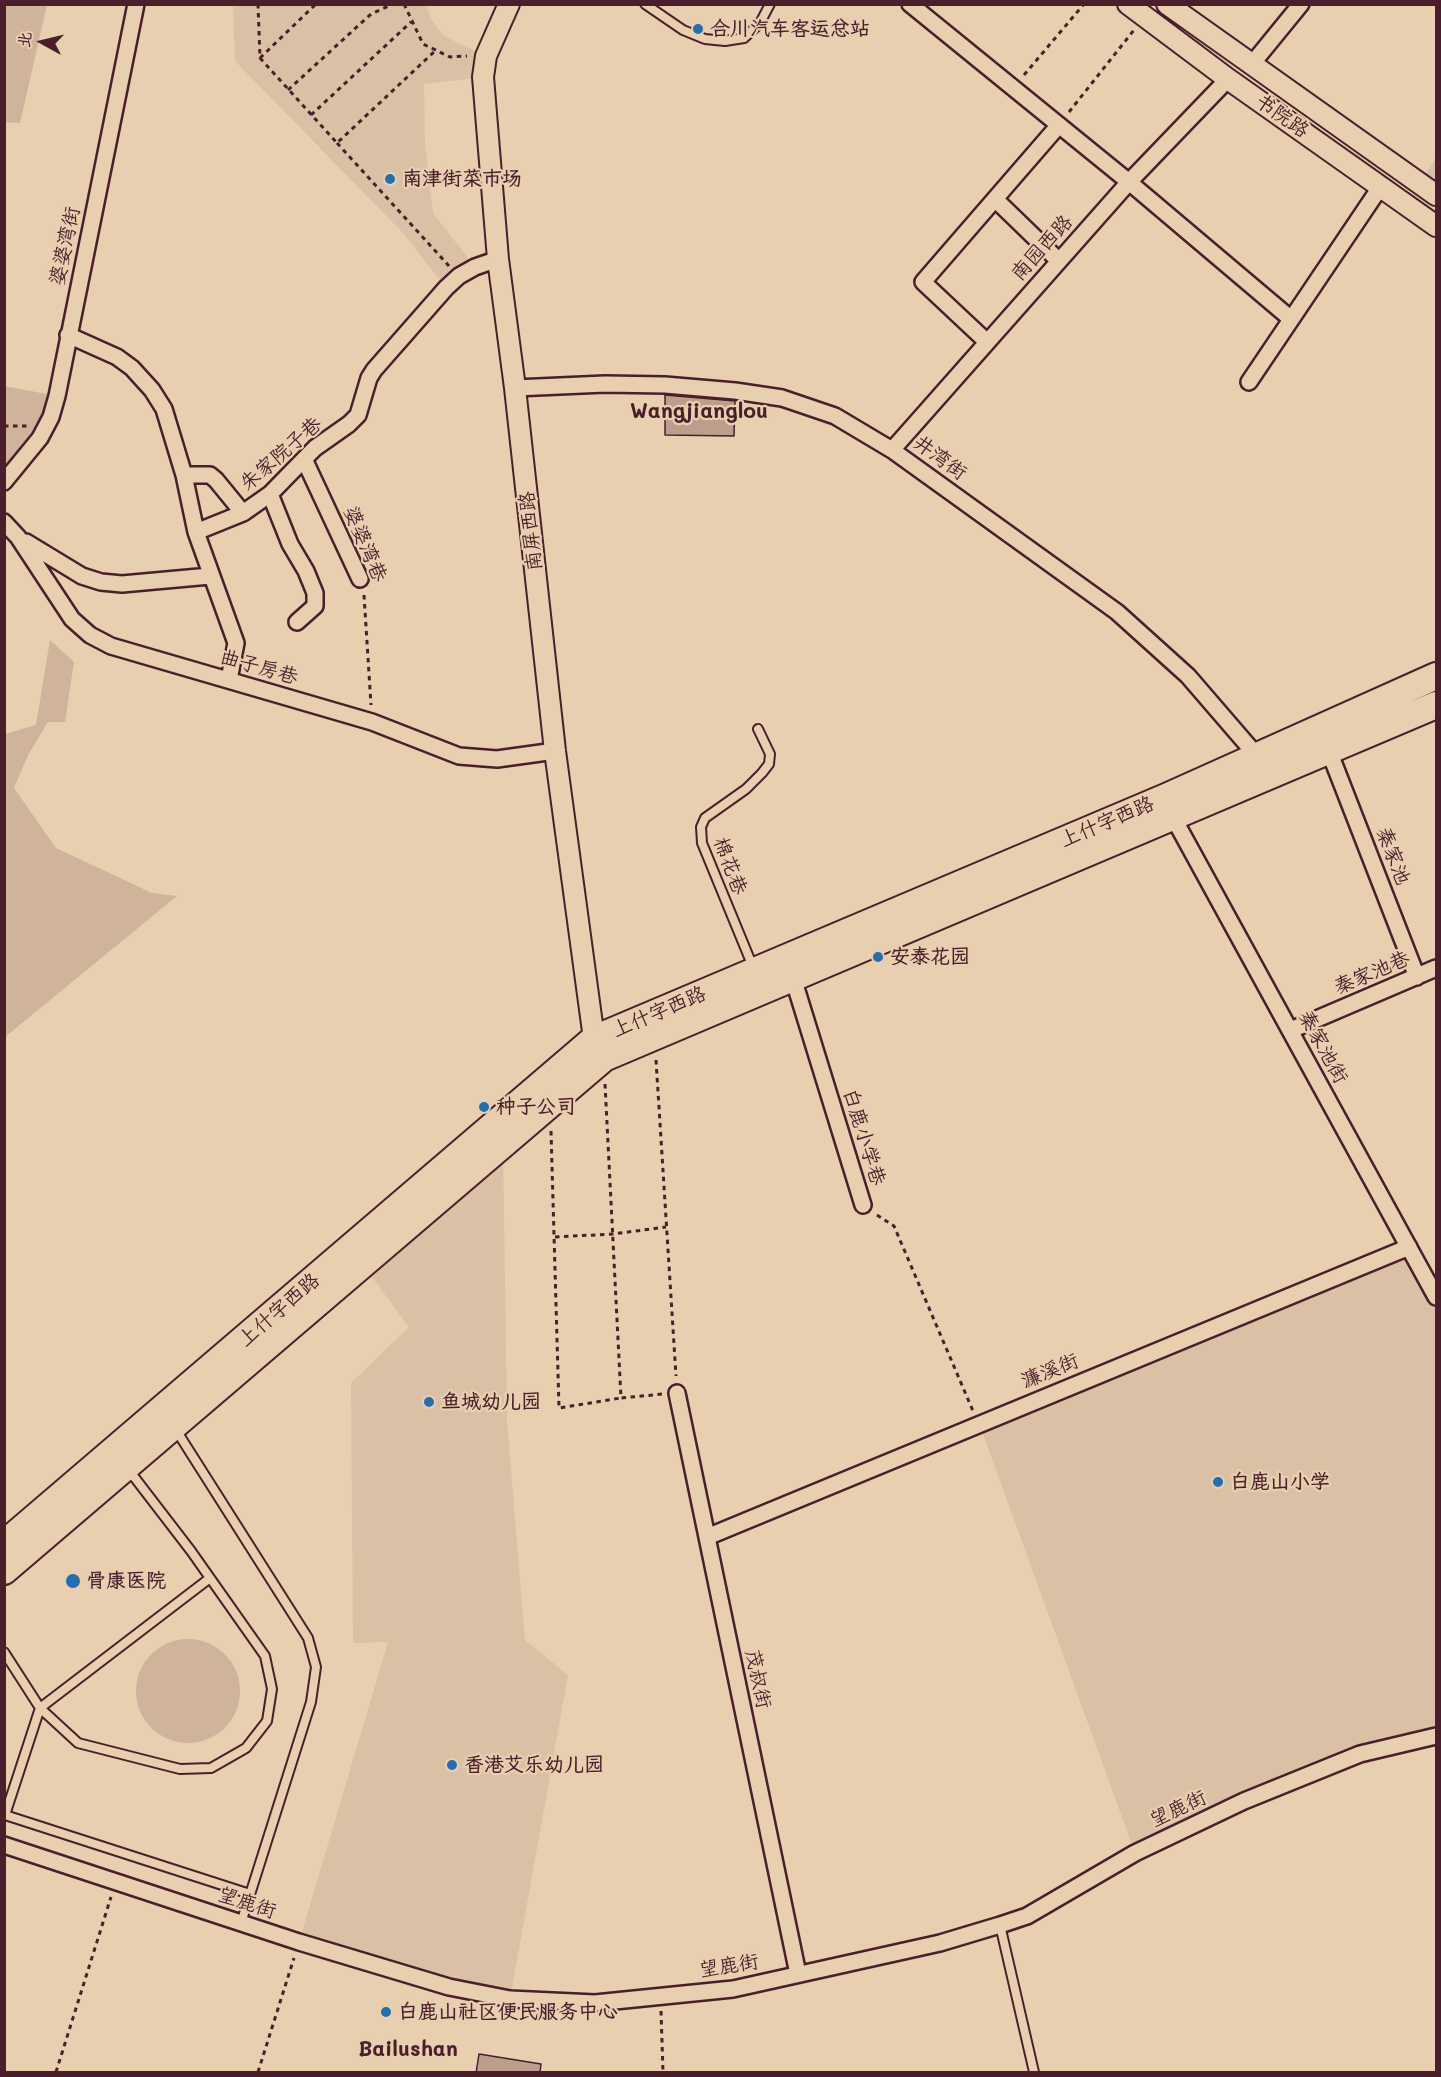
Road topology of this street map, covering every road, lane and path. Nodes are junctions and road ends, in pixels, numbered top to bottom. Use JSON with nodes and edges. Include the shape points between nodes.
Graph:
{"nodes":[{"id":1,"x":136,"y":4,"type":"edge"},
{"id":2,"x":258,"y":4,"type":"edge"},
{"id":3,"x":316,"y":4,"type":"edge"},
{"id":4,"x":393,"y":4,"type":"edge"},
{"id":5,"x":404,"y":4,"type":"edge"},
{"id":6,"x":509,"y":4,"type":"edge"},
{"id":7,"x":645,"y":4,"type":"edge"},
{"id":8,"x":770,"y":4,"type":"edge"},
{"id":9,"x":910,"y":4,"type":"edge"},
{"id":10,"x":1084,"y":4,"type":"edge"},
{"id":11,"x":1128,"y":4,"type":"edge"},
{"id":12,"x":1167,"y":4,"type":"edge"},
{"id":13,"x":1300,"y":4,"type":"edge"},
{"id":14,"x":1145,"y":16,"type":"junction"},
{"id":15,"x":411,"y":22,"type":"junction"},
{"id":16,"x":436,"y":50,"type":"junction"},
{"id":17,"x":486,"y":56,"type":"junction"},
{"id":18,"x":260,"y":58,"type":"junction"},
{"id":19,"x":1252,"y":64,"type":"junction"},
{"id":20,"x":1228,"y":79,"type":"junction"},
{"id":21,"x":1013,"y":88,"type":"junction"},
{"id":22,"x":288,"y":90,"type":"junction"},
{"id":23,"x":311,"y":115,"type":"junction"},
{"id":24,"x":1059,"y":125,"type":"junction"},
{"id":25,"x":337,"y":143,"type":"junction"},
{"id":26,"x":1129,"y":182,"type":"junction"},
{"id":27,"x":1381,"y":186,"type":"junction"},
{"id":28,"x":1437,"y":195,"type":"edge"},
{"id":29,"x":995,"y":199,"type":"junction"},
{"id":30,"x":1437,"y":226,"type":"edge"},
{"id":31,"x":498,"y":260,"type":"junction"},
{"id":32,"x":1059,"y":261,"type":"junction"},
{"id":33,"x":459,"y":276,"type":"junction"},
{"id":34,"x":1291,"y":318,"type":"junction"},
{"id":35,"x":68,"y":335,"type":"junction"},
{"id":36,"x":987,"y":342,"type":"junction"},
{"id":37,"x":1249,"y":382,"type":"dead end"},
{"id":38,"x":515,"y":388,"type":"junction"},
{"id":39,"x":4,"y":426,"type":"edge"},
{"id":40,"x":45,"y":427,"type":"junction"},
{"id":41,"x":892,"y":450,"type":"junction"},
{"id":42,"x":304,"y":459,"type":"junction"},
{"id":43,"x":184,"y":475,"type":"junction"},
{"id":44,"x":4,"y":482,"type":"edge"},
{"id":45,"x":270,"y":494,"type":"junction"},
{"id":46,"x":243,"y":513,"type":"junction"},
{"id":47,"x":4,"y":522,"type":"edge"},
{"id":48,"x":196,"y":532,"type":"junction"},
{"id":49,"x":18,"y":537,"type":"junction"},
{"id":50,"x":210,"y":576,"type":"junction"},
{"id":51,"x":360,"y":579,"type":"joint"},
{"id":52,"x":297,"y":622,"type":"dead end"},
{"id":53,"x":1437,"y":676,"type":"edge"},
{"id":54,"x":229,"y":680,"type":"junction"},
{"id":55,"x":1437,"y":705,"type":"edge"},
{"id":56,"x":372,"y":722,"type":"junction"},
{"id":57,"x":758,"y":729,"type":"dead end"},
{"id":58,"x":555,"y":751,"type":"junction"},
{"id":59,"x":1329,"y":751,"type":"junction"},
{"id":60,"x":1257,"y":756,"type":"junction"},
{"id":61,"x":1173,"y":817,"type":"junction"},
{"id":62,"x":1437,"y":968,"type":"edge"},
{"id":63,"x":754,"y":972,"type":"junction"},
{"id":64,"x":1417,"y":977,"type":"junction"},
{"id":65,"x":794,"y":978,"type":"junction"},
{"id":66,"x":1291,"y":1030,"type":"junction"},
{"id":67,"x":654,"y":1037,"type":"junction"},
{"id":68,"x":599,"y":1049,"type":"junction"},
{"id":69,"x":550,"y":1104,"type":"junction"},
{"id":70,"x":863,"y":1205,"type":"joint"},
{"id":71,"x":666,"y":1227,"type":"junction"},
{"id":72,"x":613,"y":1234,"type":"junction"},
{"id":73,"x":554,"y":1237,"type":"junction"},
{"id":74,"x":1409,"y":1247,"type":"junction"},
{"id":75,"x":1437,"y":1297,"type":"edge"},
{"id":76,"x":677,"y":1393,"type":"junction"},
{"id":77,"x":621,"y":1398,"type":"junction"},
{"id":78,"x":979,"y":1423,"type":"junction"},
{"id":79,"x":173,"y":1427,"type":"junction"},
{"id":80,"x":126,"y":1467,"type":"junction"},
{"id":81,"x":707,"y":1537,"type":"junction"},
{"id":82,"x":4,"y":1544,"type":"edge"},
{"id":83,"x":4,"y":1571,"type":"edge"},
{"id":84,"x":210,"y":1578,"type":"junction"},
{"id":85,"x":4,"y":1652,"type":"edge"},
{"id":86,"x":40,"y":1708,"type":"junction"},
{"id":87,"x":1437,"y":1736,"type":"edge"},
{"id":88,"x":4,"y":1845,"type":"edge"},
{"id":89,"x":116,"y":1881,"type":"junction"},
{"id":90,"x":250,"y":1894,"type":"junction"},
{"id":91,"x":241,"y":1923,"type":"junction"},
{"id":92,"x":1000,"y":1925,"type":"junction"},
{"id":93,"x":299,"y":1942,"type":"junction"},
{"id":94,"x":798,"y":1974,"type":"junction"},
{"id":95,"x":660,"y":1996,"type":"junction"},
{"id":96,"x":56,"y":2073,"type":"edge"},
{"id":97,"x":258,"y":2073,"type":"edge"},
{"id":98,"x":663,"y":2073,"type":"edge"},
{"id":99,"x":1034,"y":2073,"type":"edge"}],
"edges":[{"from":1,"to":35,"type":"street","name":"婆婆湾街"},
{"from":2,"to":18,"type":"path"},
{"from":3,"to":18,"type":"path"},
{"from":4,"to":22,"type":"path","via":[[371,14]]},
{"from":5,"to":15,"type":"path"},
{"from":6,"to":17,"type":"street","name":"南屏西路"},
{"from":7,"to":8,"type":"lane","via":[[683,30],[705,39],[725,41],[744,38],[760,23]]},
{"from":9,"to":21,"type":"street"},
{"from":10,"to":21,"type":"path"},
{"from":11,"to":14,"type":"street","name":"书院路"},
{"from":12,"to":19,"type":"street","name":"书院路"},
{"from":13,"to":19,"type":"street"},
{"from":14,"to":20,"type":"street","name":"书院路"},
{"from":14,"to":24,"type":"path"},
{"from":15,"to":16,"type":"path","via":[[423,44]]},
{"from":15,"to":23,"type":"path"},
{"from":16,"to":17,"type":"path","via":[[450,57]]},
{"from":16,"to":25,"type":"path"},
{"from":17,"to":31,"type":"street","name":"南屏西路","via":[[483,77]]},
{"from":18,"to":22,"type":"path"},
{"from":19,"to":28,"type":"street","name":"书院路"},
{"from":20,"to":26,"type":"street","name":"南园西路"},
{"from":20,"to":27,"type":"street","name":"书院路"},
{"from":21,"to":24,"type":"street"},
{"from":22,"to":23,"type":"path"},
{"from":23,"to":25,"type":"path"},
{"from":24,"to":26,"type":"street"},
{"from":24,"to":29,"type":"street"},
{"from":25,"to":33,"type":"path"},
{"from":26,"to":32,"type":"street","name":"南园西路"},
{"from":26,"to":34,"type":"street"},
{"from":27,"to":30,"type":"street","name":"书院路"},
{"from":27,"to":34,"type":"street"},
{"from":29,"to":32,"type":"street"},
{"from":29,"to":36,"type":"street","via":[[923,282]]},
{"from":31,"to":33,"type":"street","name":"朱家院子巷"},
{"from":31,"to":38,"type":"street","name":"南屏西路"},
{"from":32,"to":36,"type":"street","name":"南园西路"},
{"from":33,"to":42,"type":"street","name":"朱家院子巷","via":[[374,370],[358,415]]},
{"from":34,"to":37,"type":"street"},
{"from":35,"to":40,"type":"street","name":"婆婆湾街","via":[[57,396]]},
{"from":35,"to":43,"type":"street","via":[[117,357],[152,390],[164,409]]},
{"from":36,"to":41,"type":"street","name":"南园西路"},
{"from":38,"to":41,"type":"street","name":"井湾街","via":[[665,385],[782,398],[835,416]]},
{"from":38,"to":58,"type":"street","name":"南屏西路"},
{"from":39,"to":40,"type":"path"},
{"from":40,"to":44,"type":"street","name":"婆婆湾街"},
{"from":41,"to":60,"type":"street","name":"井湾街","via":[[1117,612],[1188,676]]},
{"from":42,"to":45,"type":"street","name":"朱家院子巷"},
{"from":42,"to":51,"type":"street","name":"婆婆湾巷"},
{"from":43,"to":46,"type":"street","name":"朱家院子巷","via":[[210,476]]},
{"from":43,"to":48,"type":"street"},
{"from":45,"to":46,"type":"street","name":"朱家院子巷"},
{"from":45,"to":52,"type":"street","via":[[315,593],[315,606]]},
{"from":46,"to":48,"type":"street"},
{"from":47,"to":49,"type":"street","name":"曲子房巷"},
{"from":48,"to":50,"type":"street"},
{"from":49,"to":50,"type":"street","via":[[63,566],[101,582],[122,584]]},
{"from":49,"to":54,"type":"street","name":"曲子房巷","via":[[72,619],[90,635],[111,646]]},
{"from":50,"to":54,"type":"street","via":[[236,643]]},
{"from":51,"to":56,"type":"path","name":"婆婆湾巷"},
{"from":53,"to":60,"type":"highway","name":"上什字西路"},
{"from":54,"to":56,"type":"street","name":"曲子房巷"},
{"from":55,"to":59,"type":"highway","name":"上什字西路"},
{"from":56,"to":58,"type":"street","name":"曲子房巷","via":[[459,756],[497,759]]},
{"from":57,"to":63,"type":"lane","name":"棉花巷","via":[[770,754],[769,764],[746,789],[705,818],[701,827],[702,843]]},
{"from":58,"to":68,"type":"street","name":"南屏西路"},
{"from":59,"to":61,"type":"highway","name":"上什字西路"},
{"from":59,"to":64,"type":"street","name":"秦家池"},
{"from":60,"to":63,"type":"highway","name":"上什字西路"},
{"from":61,"to":65,"type":"highway","name":"上什字西路"},
{"from":61,"to":66,"type":"street","name":"秦家池街"},
{"from":62,"to":64,"type":"street","name":"秦家池巷"},
{"from":63,"to":68,"type":"highway","name":"上什字西路"},
{"from":64,"to":66,"type":"street","name":"秦家池巷"},
{"from":65,"to":67,"type":"highway","name":"上什字西路"},
{"from":65,"to":70,"type":"street","name":"白鹿小学巷"},
{"from":66,"to":74,"type":"street","name":"秦家池街"},
{"from":67,"to":68,"type":"highway","name":"上什字西路"},
{"from":67,"to":71,"type":"path"},
{"from":68,"to":69,"type":"highway","name":"上什字西路"},
{"from":68,"to":72,"type":"path"},
{"from":68,"to":82,"type":"highway","name":"上什字西路"},
{"from":69,"to":73,"type":"path"},
{"from":69,"to":79,"type":"highway","name":"上什字西路"},
{"from":70,"to":78,"type":"path","name":"白鹿小学巷","via":[[894,1226]]},
{"from":71,"to":72,"type":"path"},
{"from":71,"to":76,"type":"path"},
{"from":72,"to":73,"type":"path"},
{"from":72,"to":77,"type":"path"},
{"from":73,"to":77,"type":"path","via":[[559,1408]]},
{"from":74,"to":75,"type":"street","name":"秦家池街"},
{"from":74,"to":78,"type":"street","name":"濂溪街"},
{"from":76,"to":77,"type":"path"},
{"from":76,"to":81,"type":"street","name":"茂叔街"},
{"from":78,"to":81,"type":"street","name":"濂溪街"},
{"from":79,"to":80,"type":"highway","name":"上什字西路"},
{"from":79,"to":90,"type":"lane","via":[[308,1638],[316,1666],[311,1702]]},
{"from":80,"to":83,"type":"highway","name":"上什字西路"},
{"from":80,"to":84,"type":"lane"},
{"from":81,"to":94,"type":"street","name":"茂叔街"},
{"from":84,"to":86,"type":"lane"},
{"from":84,"to":86,"type":"lane","via":[[265,1656],[272,1689],[267,1721],[246,1748],[211,1768],[180,1769],[78,1743]]},
{"from":85,"to":86,"type":"lane"},
{"from":86,"to":90,"type":"lane","via":[[4,1815]]},
{"from":87,"to":92,"type":"street","name":"望鹿街","via":[[1360,1754],[1244,1801],[1135,1853],[1027,1916]]},
{"from":88,"to":89,"type":"street","name":"望鹿街"},
{"from":89,"to":91,"type":"street","name":"望鹿街"},
{"from":89,"to":96,"type":"path"},
{"from":90,"to":91,"type":"lane"},
{"from":91,"to":93,"type":"street","name":"望鹿街"},
{"from":92,"to":94,"type":"street","name":"望鹿街","via":[[940,1943]]},
{"from":92,"to":99,"type":"lane"},
{"from":93,"to":95,"type":"street","name":"望鹿街","via":[[449,1987],[510,1999],[595,2003]]},
{"from":93,"to":97,"type":"path"},
{"from":94,"to":95,"type":"street","name":"望鹿街","via":[[733,1989]]},
{"from":95,"to":98,"type":"path"}]}
